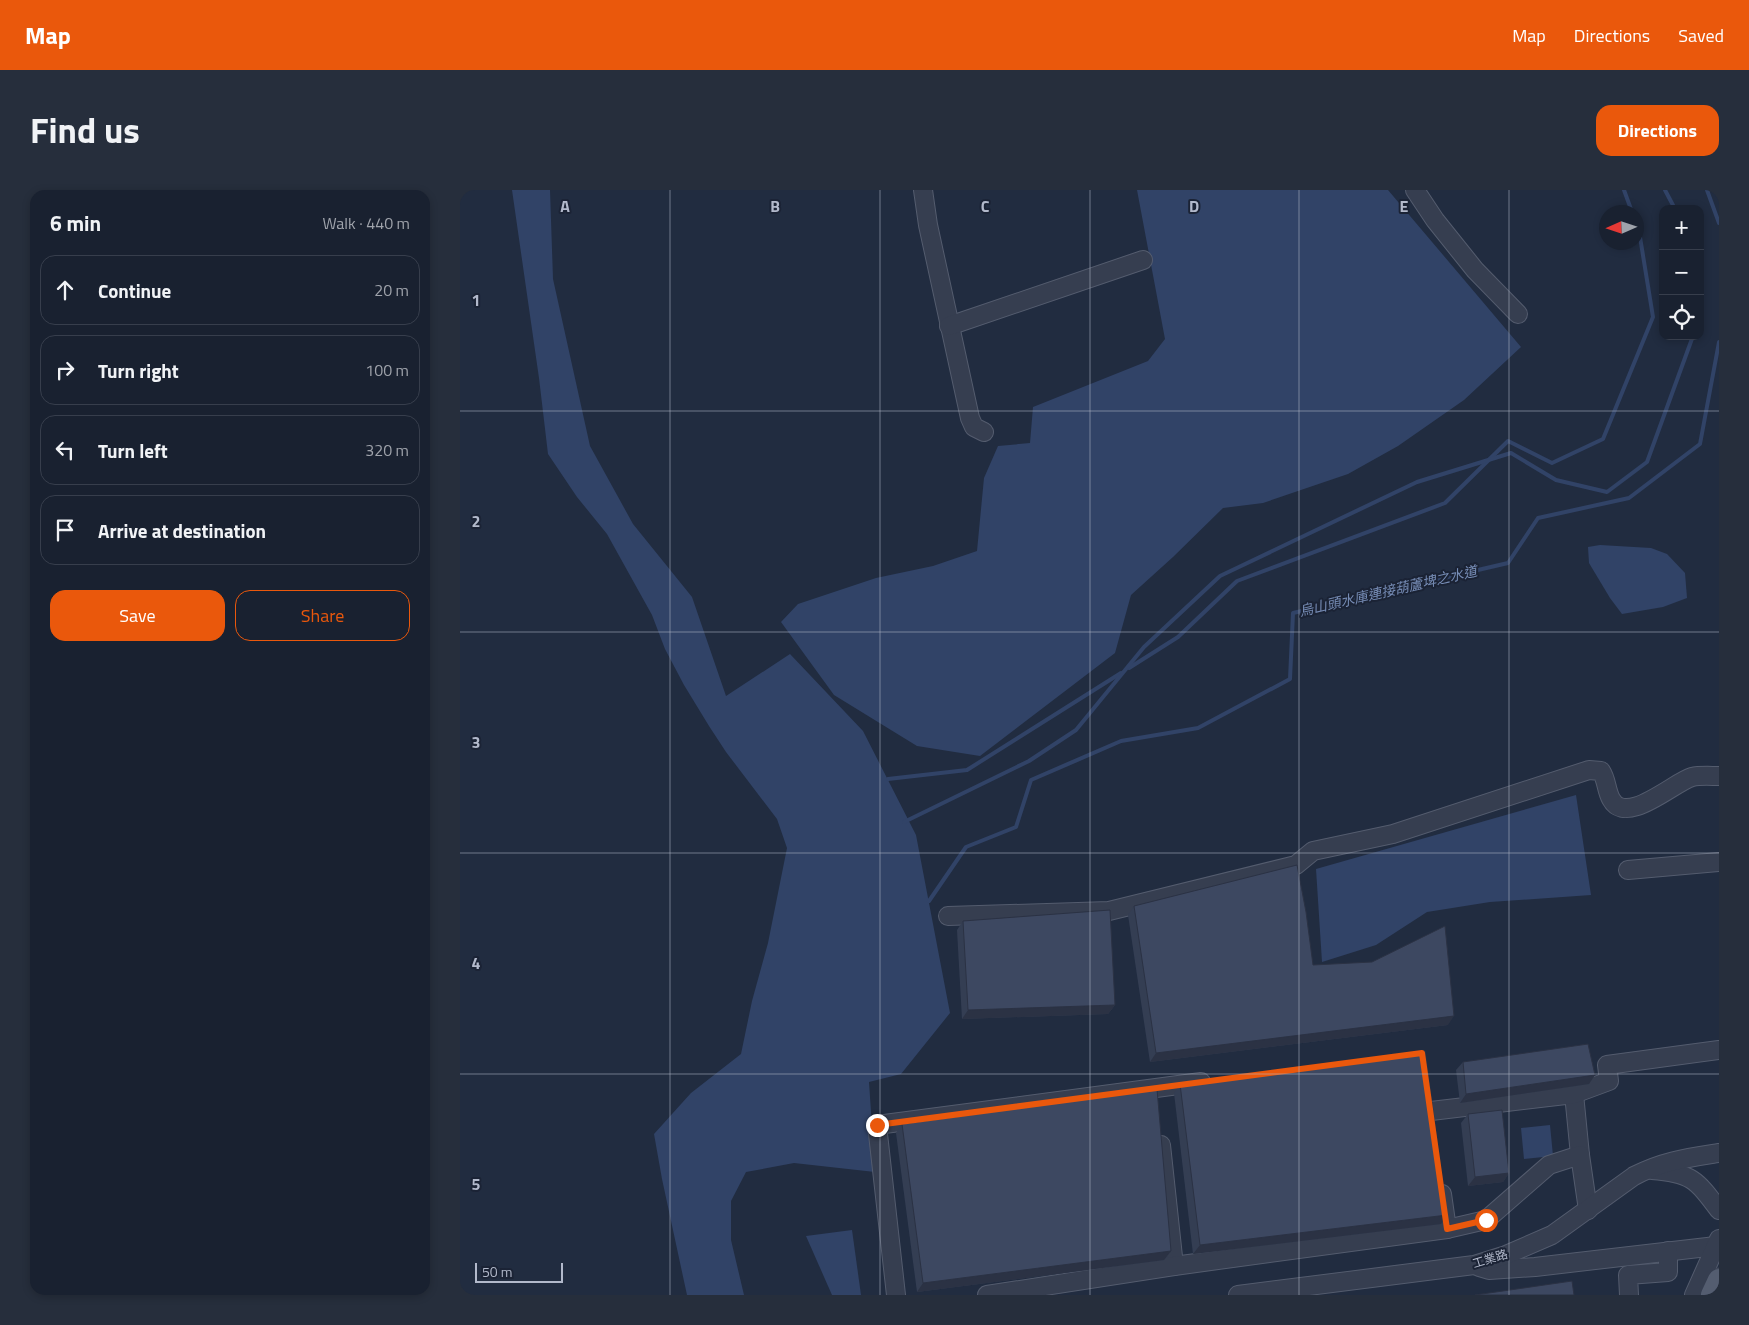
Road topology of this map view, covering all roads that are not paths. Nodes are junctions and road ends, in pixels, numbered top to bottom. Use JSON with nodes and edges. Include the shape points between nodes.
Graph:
{"nodes":[{"id":1,"x":923,"y":190,"type":"edge"},
{"id":2,"x":1415,"y":190,"type":"edge"},
{"id":3,"x":1143,"y":260,"type":"dead end"},
{"id":4,"x":1518,"y":314,"type":"dead end"},
{"id":5,"x":949,"y":326,"type":"junction"},
{"id":6,"x":984,"y":432,"type":"dead end"},
{"id":7,"x":1719,"y":776,"type":"edge"},
{"id":8,"x":1719,"y":862,"type":"edge"},
{"id":9,"x":1628,"y":870,"type":"dead end"},
{"id":10,"x":948,"y":916,"type":"dead end"},
{"id":11,"x":1719,"y":1050,"type":"edge"},
{"id":12,"x":1215,"y":1080,"type":"edge"},
{"id":13,"x":1155,"y":1088,"type":"junction"},
{"id":14,"x":1428,"y":1092,"type":"edge"},
{"id":15,"x":1574,"y":1094,"type":"junction"},
{"id":16,"x":1158,"y":1108,"type":"edge"},
{"id":17,"x":1431,"y":1111,"type":"junction"},
{"id":18,"x":1160,"y":1128,"type":"edge"},
{"id":19,"x":1434,"y":1130,"type":"edge"},
{"id":20,"x":1719,"y":1153,"type":"edge"},
{"id":21,"x":1580,"y":1155,"type":"junction"},
{"id":22,"x":1647,"y":1170,"type":"junction"},
{"id":23,"x":1440,"y":1180,"type":"edge"},
{"id":24,"x":1588,"y":1210,"type":"junction"},
{"id":25,"x":1719,"y":1210,"type":"edge"},
{"id":26,"x":1447,"y":1229,"type":"junction"},
{"id":27,"x":1717,"y":1242,"type":"edge"},
{"id":28,"x":1668,"y":1252,"type":"junction"},
{"id":29,"x":1474,"y":1265,"type":"junction"},
{"id":30,"x":1174,"y":1266,"type":"junction"},
{"id":31,"x":1719,"y":1281,"type":"edge"},
{"id":32,"x":896,"y":1295,"type":"edge"},
{"id":33,"x":987,"y":1295,"type":"edge"},
{"id":34,"x":1238,"y":1295,"type":"edge"},
{"id":35,"x":1629,"y":1295,"type":"edge"},
{"id":36,"x":1694,"y":1295,"type":"edge"},
{"id":37,"x":1712,"y":1295,"type":"edge"}],
"edges":[{"from":1,"to":5,"type":"street"},
{"from":2,"to":4,"type":"street","via":[[1475,270]]},
{"from":3,"to":5,"type":"street"},
{"from":5,"to":6,"type":"street","via":[[970,418],[974,427]]},
{"from":7,"to":10,"type":"street","via":[[1692,777],[1647,802],[1620,808],[1611,800],[1606,777],[1601,770],[1590,770],[1392,834],[1313,851],[1296,865],[1109,911]]},
{"from":8,"to":9,"type":"street"},
{"from":11,"to":15,"type":"street","via":[[1607,1065],[1609,1081]]},
{"from":12,"to":13,"type":"street"},
{"from":13,"to":16,"type":"street"},
{"from":13,"to":32,"type":"street","via":[[877,1125]]},
{"from":14,"to":17,"type":"street"},
{"from":15,"to":17,"type":"street"},
{"from":15,"to":21,"type":"street"},
{"from":17,"to":19,"type":"street"},
{"from":18,"to":30,"type":"street"},
{"from":20,"to":22,"type":"street","name":"工業路","via":[[1677,1159]]},
{"from":21,"to":24,"type":"street"},
{"from":21,"to":26,"type":"street","via":[[1549,1165],[1486,1220]]},
{"from":22,"to":24,"type":"street","name":"工業路"},
{"from":22,"to":25,"type":"street","via":[[1692,1178]]},
{"from":23,"to":26,"type":"street"},
{"from":24,"to":29,"type":"street","name":"工業路","via":[[1552,1235]]},
{"from":26,"to":30,"type":"street"},
{"from":27,"to":28,"type":"street"},
{"from":27,"to":36,"type":"street"},
{"from":28,"to":29,"type":"street","via":[[1535,1267],[1489,1270]]},
{"from":28,"to":35,"type":"street","via":[[1668,1272],[1628,1275]]},
{"from":29,"to":34,"type":"street","name":"工業路"},
{"from":30,"to":33,"type":"street"},
{"from":31,"to":37,"type":"main road"}]}
